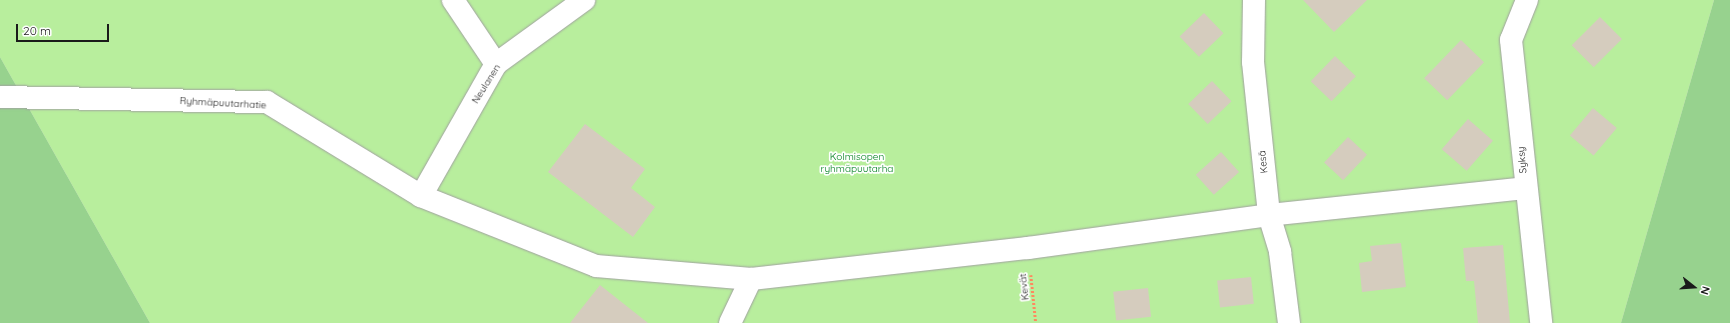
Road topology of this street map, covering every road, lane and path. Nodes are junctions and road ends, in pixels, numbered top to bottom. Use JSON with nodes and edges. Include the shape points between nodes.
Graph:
{"nodes":[{"id":1,"x":453,"y":0,"type":"edge"},
{"id":2,"x":584,"y":0,"type":"edge"},
{"id":3,"x":1254,"y":0,"type":"edge"},
{"id":4,"x":1527,"y":0,"type":"edge"},
{"id":5,"x":496,"y":64,"type":"junction"},
{"id":6,"x":0,"y":97,"type":"edge"},
{"id":7,"x":1524,"y":188,"type":"junction"},
{"id":8,"x":421,"y":196,"type":"junction"},
{"id":9,"x":1269,"y":215,"type":"junction"},
{"id":10,"x":1028,"y":248,"type":"junction"},
{"id":11,"x":751,"y":279,"type":"junction"},
{"id":12,"x":730,"y":323,"type":"edge"},
{"id":13,"x":1036,"y":323,"type":"edge"},
{"id":14,"x":1289,"y":323,"type":"edge"},
{"id":15,"x":1540,"y":323,"type":"edge"}],
"edges":[{"from":1,"to":5,"type":"street"},
{"from":2,"to":5,"type":"street","name":"Neulanen"},
{"from":3,"to":9,"type":"street","name":"Kesä","via":[[1253,62]]},
{"from":4,"to":7,"type":"street","name":"Syksy","via":[[1510,40]]},
{"from":5,"to":8,"type":"street","name":"Neulanen"},
{"from":6,"to":8,"type":"street","name":"Ryhmäpuutarhatie","via":[[268,102]]},
{"from":7,"to":9,"type":"street","name":"Ryhmäpuutarhatie"},
{"from":7,"to":15,"type":"street","name":"Syksy"},
{"from":8,"to":11,"type":"street","name":"Ryhmäpuutarhatie","via":[[596,266]]},
{"from":9,"to":10,"type":"street","name":"Ryhmäpuutarhatie"},
{"from":9,"to":14,"type":"street","name":"Kesä","via":[[1280,252]]},
{"from":10,"to":11,"type":"street","name":"Ryhmäpuutarhatie"},
{"from":10,"to":13,"type":"path","name":"Kevät"},
{"from":11,"to":12,"type":"street"}]}
